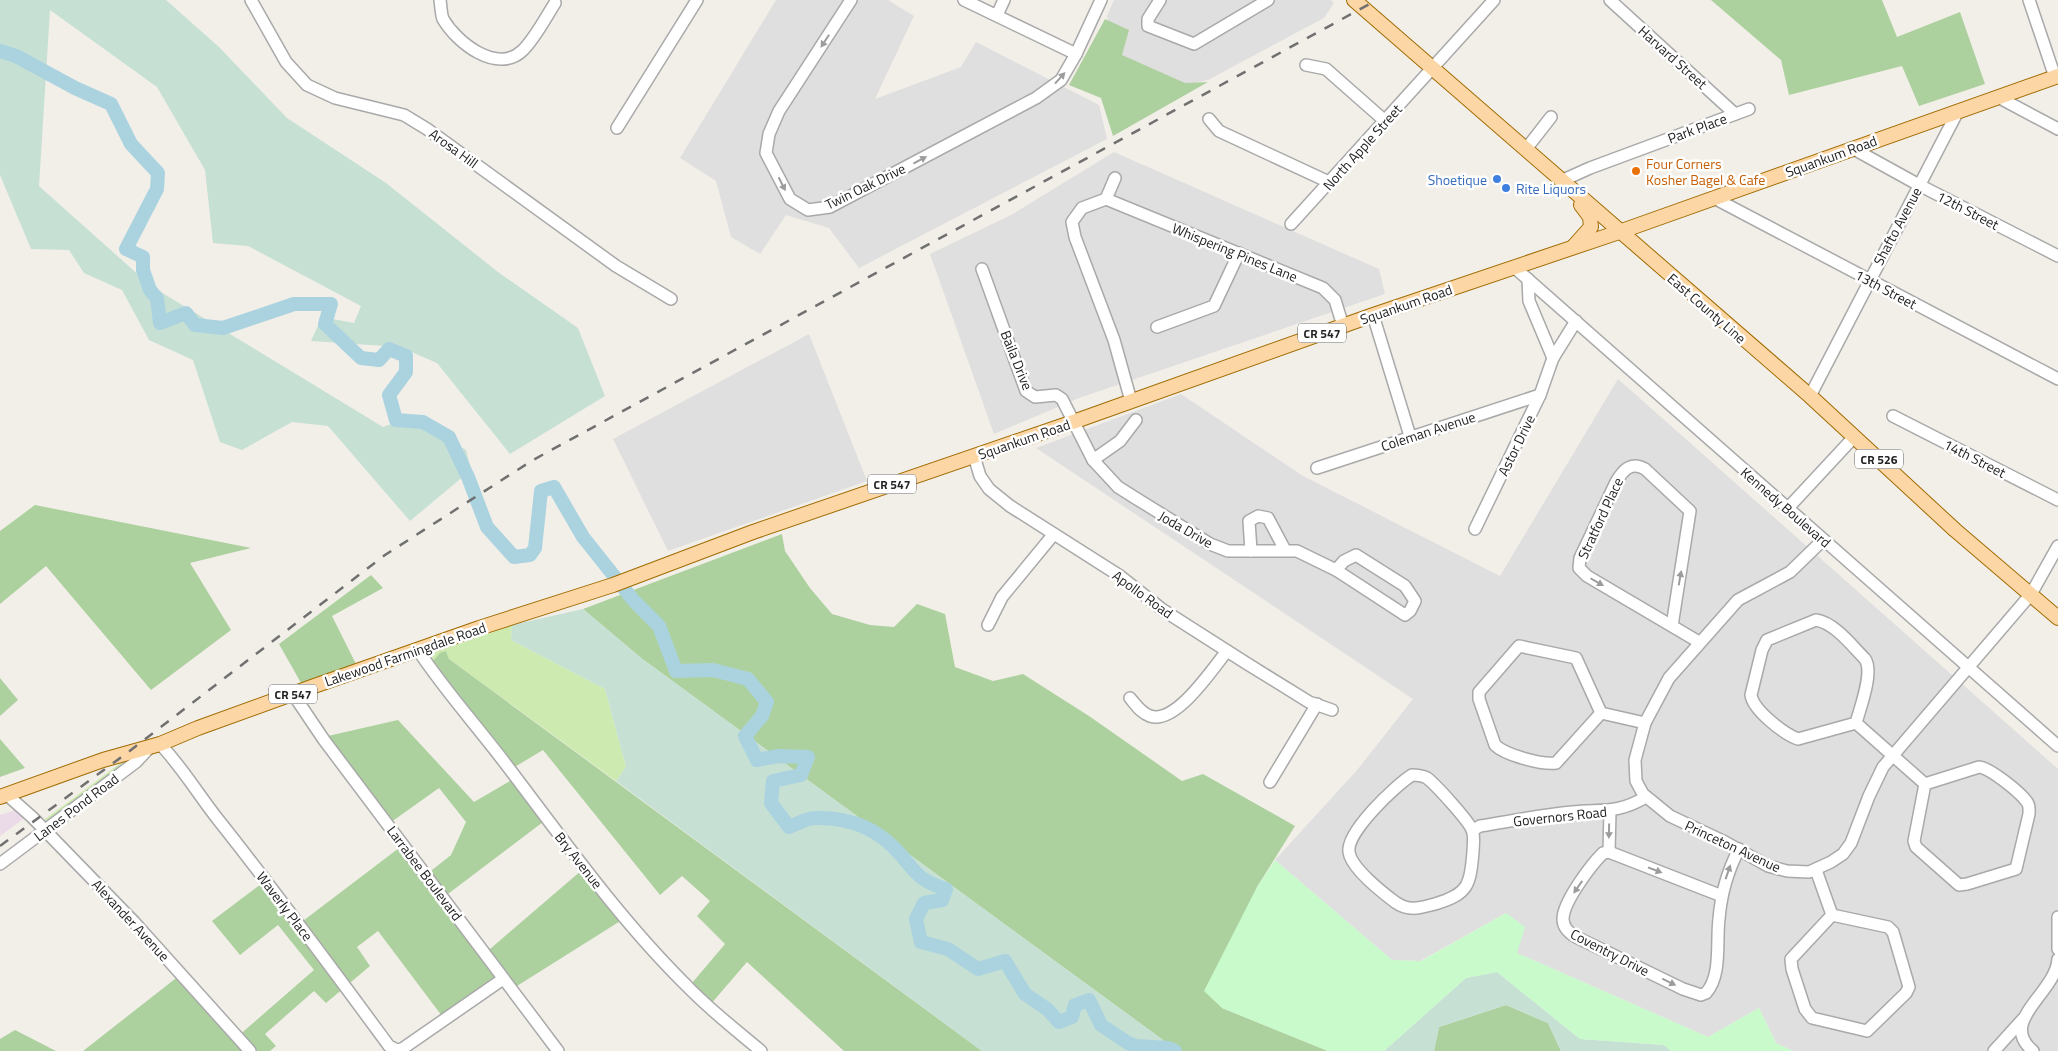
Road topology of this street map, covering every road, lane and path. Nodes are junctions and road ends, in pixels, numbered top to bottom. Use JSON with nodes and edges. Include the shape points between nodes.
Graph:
{"nodes":[{"id":1,"x":251,"y":0,"type":"edge"},
{"id":2,"x":440,"y":0,"type":"edge"},
{"id":3,"x":697,"y":0,"type":"edge"},
{"id":4,"x":851,"y":0,"type":"edge"},
{"id":5,"x":964,"y":0,"type":"edge"},
{"id":6,"x":1004,"y":0,"type":"edge"},
{"id":7,"x":1101,"y":0,"type":"edge"},
{"id":8,"x":1160,"y":0,"type":"edge"},
{"id":9,"x":1268,"y":0,"type":"edge"},
{"id":10,"x":1354,"y":0,"type":"edge"},
{"id":11,"x":1494,"y":0,"type":"edge"},
{"id":12,"x":1610,"y":0,"type":"edge"},
{"id":13,"x":2029,"y":0,"type":"edge"},
{"id":14,"x":555,"y":3,"type":"dead end"},
{"id":15,"x":997,"y":16,"type":"junction"},
{"id":16,"x":1076,"y":54,"type":"junction"},
{"id":17,"x":1306,"y":65,"type":"dead end"},
{"id":18,"x":1431,"y":68,"type":"junction"},
{"id":19,"x":2057,"y":77,"type":"edge"},
{"id":20,"x":1998,"y":97,"type":"junction"},
{"id":21,"x":1749,"y":109,"type":"dead end"},
{"id":22,"x":1958,"y":111,"type":"junction"},
{"id":23,"x":1735,"y":114,"type":"junction"},
{"id":24,"x":1551,"y":117,"type":"dead end"},
{"id":25,"x":1209,"y":119,"type":"dead end"},
{"id":26,"x":1385,"y":121,"type":"junction"},
{"id":27,"x":617,"y":128,"type":"dead end"},
{"id":28,"x":2058,"y":129,"type":"edge"},
{"id":29,"x":1852,"y":148,"type":"junction"},
{"id":30,"x":1526,"y":149,"type":"junction"},
{"id":31,"x":1115,"y":178,"type":"dead end"},
{"id":32,"x":1561,"y":181,"type":"junction"},
{"id":33,"x":1331,"y":183,"type":"junction"},
{"id":34,"x":1919,"y":186,"type":"junction"},
{"id":35,"x":1579,"y":197,"type":"junction"},
{"id":36,"x":1714,"y":198,"type":"junction"},
{"id":37,"x":1106,"y":199,"type":"junction"},
{"id":38,"x":1291,"y":224,"type":"dead end"},
{"id":39,"x":1619,"y":232,"type":"junction"},
{"id":40,"x":1574,"y":247,"type":"junction"},
{"id":41,"x":1239,"y":253,"type":"junction"},
{"id":42,"x":2058,"y":256,"type":"edge"},
{"id":43,"x":1514,"y":267,"type":"junction"},
{"id":44,"x":982,"y":269,"type":"dead end"},
{"id":45,"x":1528,"y":279,"type":"junction"},
{"id":46,"x":1869,"y":280,"type":"junction"},
{"id":47,"x":671,"y":298,"type":"dead end"},
{"id":48,"x":1373,"y":315,"type":"junction"},
{"id":49,"x":1576,"y":321,"type":"junction"},
{"id":50,"x":1343,"y":326,"type":"junction"},
{"id":51,"x":1157,"y":327,"type":"dead end"},
{"id":52,"x":1553,"y":358,"type":"junction"},
{"id":53,"x":2058,"y":379,"type":"edge"},
{"id":54,"x":1540,"y":395,"type":"junction"},
{"id":55,"x":1810,"y":396,"type":"junction"},
{"id":56,"x":1131,"y":401,"type":"junction"},
{"id":57,"x":1893,"y":416,"type":"dead end"},
{"id":58,"x":1136,"y":420,"type":"dead end"},
{"id":59,"x":1073,"y":422,"type":"junction"},
{"id":60,"x":1410,"y":436,"type":"junction"},
{"id":61,"x":1854,"y":437,"type":"junction"},
{"id":62,"x":974,"y":456,"type":"junction"},
{"id":63,"x":1093,"y":460,"type":"junction"},
{"id":64,"x":1316,"y":468,"type":"dead end"},
{"id":65,"x":2058,"y":500,"type":"edge"},
{"id":66,"x":1788,"y":508,"type":"junction"},
{"id":67,"x":1475,"y":529,"type":"dead end"},
{"id":68,"x":1053,"y":535,"type":"junction"},
{"id":69,"x":1823,"y":540,"type":"junction"},
{"id":70,"x":2058,"y":546,"type":"edge"},
{"id":71,"x":1285,"y":550,"type":"junction"},
{"id":72,"x":1251,"y":551,"type":"junction"},
{"id":73,"x":1336,"y":570,"type":"junction"},
{"id":74,"x":613,"y":585,"type":"joint"},
{"id":75,"x":2031,"y":594,"type":"junction"},
{"id":76,"x":2058,"y":618,"type":"edge"},
{"id":77,"x":988,"y":625,"type":"dead end"},
{"id":78,"x":1672,"y":626,"type":"junction"},
{"id":79,"x":1699,"y":642,"type":"junction"},
{"id":80,"x":418,"y":650,"type":"junction"},
{"id":81,"x":1227,"y":651,"type":"junction"},
{"id":82,"x":1969,"y":668,"type":"junction"},
{"id":83,"x":293,"y":694,"type":"junction"},
{"id":84,"x":1130,"y":698,"type":"dead end"},
{"id":85,"x":1317,"y":704,"type":"junction"},
{"id":86,"x":1332,"y":710,"type":"dead end"},
{"id":87,"x":1601,"y":713,"type":"junction"},
{"id":88,"x":1645,"y":723,"type":"junction"},
{"id":89,"x":1856,"y":723,"type":"junction"},
{"id":90,"x":155,"y":745,"type":"junction"},
{"id":91,"x":2058,"y":746,"type":"edge"},
{"id":92,"x":1892,"y":756,"type":"junction"},
{"id":93,"x":1270,"y":782,"type":"dead end"},
{"id":94,"x":1925,"y":784,"type":"junction"},
{"id":95,"x":3,"y":795,"type":"edge"},
{"id":96,"x":1646,"y":797,"type":"junction"},
{"id":97,"x":1610,"y":811,"type":"junction"},
{"id":98,"x":45,"y":830,"type":"junction"},
{"id":99,"x":1473,"y":830,"type":"junction"},
{"id":100,"x":1739,"y":849,"type":"junction"},
{"id":101,"x":1609,"y":852,"type":"junction"},
{"id":102,"x":0,"y":864,"type":"edge"},
{"id":103,"x":1816,"y":870,"type":"junction"},
{"id":104,"x":1722,"y":896,"type":"junction"},
{"id":105,"x":1832,"y":915,"type":"junction"},
{"id":106,"x":2058,"y":917,"type":"edge"},
{"id":107,"x":2058,"y":949,"type":"edge"},
{"id":108,"x":2058,"y":959,"type":"edge"},
{"id":109,"x":503,"y":979,"type":"junction"},
{"id":110,"x":2023,"y":1018,"type":"junction"},
{"id":111,"x":2029,"y":1047,"type":"edge"},
{"id":112,"x":250,"y":1051,"type":"edge"},
{"id":113,"x":558,"y":1051,"type":"edge"},
{"id":114,"x":761,"y":1051,"type":"edge"},
{"id":115,"x":1994,"y":1051,"type":"edge"}],
"edges":[{"from":1,"to":47,"type":"street","name":"Arosa Hill","via":[[286,62],[307,85],[336,98],[404,116],[427,129],[616,266]]},
{"from":2,"to":14,"type":"street","via":[[442,18],[457,36],[488,58],[507,59],[522,51]]},
{"from":3,"to":27,"type":"street"},
{"from":4,"to":16,"type":"street","name":"Twin Oak Drive","one_way":true,"via":[[779,111],[766,153],[790,199],[808,210],[830,207],[1036,98],[1061,80]]},
{"from":5,"to":15,"type":"street"},
{"from":6,"to":15,"type":"street"},
{"from":7,"to":16,"type":"street","name":"Twin Oak Drive"},
{"from":8,"to":9,"type":"street","via":[[1148,19],[1148,26],[1194,44]]},
{"from":10,"to":18,"type":"main road","name":"East County Line","number":"CR 526"},
{"from":11,"to":18,"type":"street","name":"North Apple Street"},
{"from":12,"to":23,"type":"street","name":"Harvard Street"},
{"from":13,"to":19,"type":"street"},
{"from":15,"to":16,"type":"street"},
{"from":17,"to":26,"type":"street","via":[[1326,69]]},
{"from":18,"to":26,"type":"street","name":"North Apple Street"},
{"from":18,"to":30,"type":"main road","name":"East County Line","number":"CR 526"},
{"from":19,"to":20,"type":"main road","name":"Squankum Road","number":"CR 547"},
{"from":20,"to":22,"type":"main road","name":"Squankum Road","number":"CR 547"},
{"from":20,"to":28,"type":"street"},
{"from":21,"to":23,"type":"street","name":"Park Place"},
{"from":22,"to":29,"type":"main road","name":"Squankum Road","number":"CR 547"},
{"from":22,"to":34,"type":"street","name":"Shafto Avenue"},
{"from":23,"to":32,"type":"street","name":"Park Place"},
{"from":24,"to":30,"type":"street"},
{"from":25,"to":33,"type":"street","via":[[1219,131]]},
{"from":26,"to":33,"type":"street","name":"North Apple Street"},
{"from":29,"to":34,"type":"street","name":"12th Street"},
{"from":29,"to":36,"type":"main road","name":"Squankum Road","number":"CR 547"},
{"from":30,"to":32,"type":"main road","name":"East County Line","number":"CR 526"},
{"from":31,"to":37,"type":"street"},
{"from":32,"to":35,"type":"main road","name":"East County Line","number":"CR 526"},
{"from":33,"to":38,"type":"street","name":"North Apple Street"},
{"from":34,"to":42,"type":"street","name":"12th Street"},
{"from":34,"to":46,"type":"street","name":"Shafto Avenue"},
{"from":35,"to":39,"type":"main road","name":"East County Line","number":"CR 526"},
{"from":35,"to":40,"type":"main road","via":[[1591,227]]},
{"from":36,"to":39,"type":"main road","name":"Squankum Road","number":"CR 547"},
{"from":36,"to":46,"type":"street","name":"13th Street"},
{"from":37,"to":41,"type":"street","name":"Whispering Pines Lane"},
{"from":37,"to":56,"type":"street","via":[[1082,208],[1072,222],[1114,340]]},
{"from":39,"to":40,"type":"main road","name":"Squankum Road","number":"CR 547"},
{"from":39,"to":55,"type":"main road","name":"East County Line","number":"CR 526"},
{"from":40,"to":43,"type":"main road","name":"Squankum Road","number":"CR 547"},
{"from":41,"to":50,"type":"street","name":"Whispering Pines Lane","via":[[1323,288],[1335,300]]},
{"from":41,"to":51,"type":"street","via":[[1214,306]]},
{"from":43,"to":45,"type":"street","name":"Kennedy Boulevard"},
{"from":43,"to":48,"type":"main road","name":"Squankum Road","number":"CR 547"},
{"from":44,"to":59,"type":"street","name":"Baila Drive","via":[[1026,391],[1035,397],[1060,396]]},
{"from":45,"to":49,"type":"street","name":"Kennedy Boulevard"},
{"from":45,"to":52,"type":"street","via":[[1529,301]]},
{"from":46,"to":53,"type":"street","name":"13th Street"},
{"from":46,"to":55,"type":"street","name":"Shafto Avenue"},
{"from":48,"to":50,"type":"main road","name":"Squankum Road","number":"CR 547"},
{"from":48,"to":60,"type":"street"},
{"from":49,"to":52,"type":"street","name":"Astor Drive"},
{"from":49,"to":66,"type":"street","name":"Kennedy Boulevard"},
{"from":50,"to":56,"type":"main road","name":"Squankum Road","number":"CR 547"},
{"from":52,"to":54,"type":"street","name":"Astor Drive"},
{"from":54,"to":60,"type":"street","name":"Coleman Avenue"},
{"from":54,"to":67,"type":"street","name":"Astor Drive"},
{"from":55,"to":61,"type":"main road","name":"East County Line","number":"CR 526"},
{"from":56,"to":59,"type":"main road","name":"Squankum Road","number":"CR 547"},
{"from":57,"to":65,"type":"street","name":"14th Street"},
{"from":58,"to":63,"type":"street","via":[[1120,440]]},
{"from":59,"to":62,"type":"main road","name":"Squankum Road","number":"CR 547"},
{"from":59,"to":63,"type":"street","name":"Joda Drive"},
{"from":60,"to":64,"type":"street","name":"Coleman Avenue"},
{"from":61,"to":66,"type":"street"},
{"from":61,"to":75,"type":"main road","name":"East County Line","number":"CR 526","via":[[1955,530]]},
{"from":62,"to":68,"type":"street","name":"Apollo Road","via":[[980,476],[989,489]]},
{"from":62,"to":74,"type":"main road","name":"Squankum Road","number":"CR 547","via":[[752,532]]},
{"from":63,"to":72,"type":"street","name":"Joda Drive","via":[[1118,487],[1210,544],[1228,551]]},
{"from":66,"to":69,"type":"street","name":"Kennedy Boulevard"},
{"from":68,"to":77,"type":"street","via":[[1002,597]]},
{"from":68,"to":81,"type":"street","name":"Apollo Road","via":[[1120,576],[1163,610]]},
{"from":69,"to":79,"type":"street","name":"Princeton Avenue","via":[[1790,572],[1738,600]]},
{"from":69,"to":82,"type":"street","name":"Kennedy Boulevard"},
{"from":70,"to":75,"type":"street","name":"Princeton Avenue"},
{"from":71,"to":72,"type":"street","name":"Joda Drive"},
{"from":71,"to":72,"type":"street","via":[[1268,518],[1258,516],[1249,521],[1248,526]]},
{"from":71,"to":73,"type":"street","name":"Joda Drive","via":[[1297,551]]},
{"from":73,"to":73,"type":"street","name":"Joda Drive","via":[[1405,615],[1415,601],[1405,586],[1361,557],[1350,556]]},
{"from":74,"to":80,"type":"main road","name":"Lakewood Farmingdale Road","number":"CR 547"},
{"from":75,"to":76,"type":"main road","name":"East County Line","number":"CR 526"},
{"from":75,"to":82,"type":"street","name":"Princeton Avenue"},
{"from":78,"to":78,"type":"street","name":"Stratford Place","one_way":true,"via":[[1690,511],[1645,469],[1630,466],[1616,482],[1580,558],[1579,568],[1586,576]]},
{"from":78,"to":79,"type":"street","name":"Stratford Place"},
{"from":79,"to":88,"type":"street","name":"Princeton Avenue","via":[[1669,678]]},
{"from":80,"to":83,"type":"main road","name":"Lakewood Farmingdale Road","number":"CR 547"},
{"from":80,"to":114,"type":"street","name":"Bry Avenue","via":[[437,679],[625,918],[686,986]]},
{"from":81,"to":84,"type":"street","via":[[1178,709],[1164,716],[1152,717],[1141,711]]},
{"from":81,"to":85,"type":"street","name":"Apollo Road"},
{"from":82,"to":91,"type":"street","name":"Kennedy Boulevard"},
{"from":82,"to":92,"type":"street","name":"Princeton Avenue"},
{"from":83,"to":90,"type":"main road","name":"Lakewood Farmingdale Road","number":"CR 547"},
{"from":83,"to":109,"type":"street","name":"Larrabee Boulevard","via":[[314,727]]},
{"from":85,"to":86,"type":"street","name":"Apollo Road"},
{"from":85,"to":93,"type":"street"},
{"from":87,"to":87,"type":"street","via":[[1576,658],[1519,646],[1479,692],[1495,745],[1507,754],[1548,763],[1560,760]]},
{"from":87,"to":88,"type":"street"},
{"from":88,"to":96,"type":"street","name":"Princeton Avenue","via":[[1635,770],[1636,781]]},
{"from":89,"to":89,"type":"street","via":[[1868,676],[1867,662],[1832,628],[1824,621],[1816,620],[1767,640],[1751,696],[1757,710],[1798,739]]},
{"from":89,"to":92,"type":"street"},
{"from":90,"to":95,"type":"main road","name":"Lakewood Farmingdale Road","number":"CR 547"},
{"from":90,"to":98,"type":"street","name":"Lanes Pond Road"},
{"from":90,"to":109,"type":"street","name":"Waverly Place","via":[[180,766],[389,1046],[402,1049]]},
{"from":92,"to":94,"type":"street"},
{"from":92,"to":103,"type":"street","name":"Princeton Avenue","via":[[1876,778],[1843,854]]},
{"from":94,"to":94,"type":"street","via":[[1914,841],[1920,852],[1959,885],[2016,869],[2029,814],[2025,800],[1986,768],[1979,767]]},
{"from":95,"to":98,"type":"street","name":"Alexander Avenue"},
{"from":96,"to":97,"type":"street","name":"Governors Road","via":[[1629,807]]},
{"from":96,"to":100,"type":"street","name":"Princeton Avenue","via":[[1670,816]]},
{"from":97,"to":99,"type":"street","name":"Governors Road","via":[[1573,812],[1480,826]]},
{"from":97,"to":101,"type":"street","one_way":true},
{"from":98,"to":102,"type":"street","name":"Lanes Pond Road"},
{"from":98,"to":112,"type":"street","name":"Alexander Avenue","via":[[134,922]]},
{"from":99,"to":99,"type":"street","via":[[1427,778],[1412,775],[1361,824],[1349,852],[1358,868],[1382,892],[1405,908],[1416,909],[1449,899],[1463,892],[1469,884]]},
{"from":100,"to":103,"type":"street","name":"Princeton Avenue","via":[[1777,869]]},
{"from":104,"to":100,"type":"street","name":"Coventry Drive","one_way":true,"via":[[1729,868]]},
{"from":101,"to":104,"type":"street","one_way":true},
{"from":101,"to":104,"type":"street","name":"Coventry Drive","one_way":true,"via":[[1598,858],[1572,896],[1563,918],[1567,932],[1683,989],[1706,993],[1715,980]]},
{"from":103,"to":105,"type":"street"},
{"from":105,"to":105,"type":"street","via":[[1790,963],[1805,1010],[1812,1018],[1867,1031],[1906,994],[1909,987],[1896,940],[1888,926]]},
{"from":106,"to":107,"type":"street"},
{"from":108,"to":110,"type":"street","via":[[2054,978]]},
{"from":109,"to":113,"type":"street","name":"Larrabee Boulevard"},
{"from":110,"to":111,"type":"street","via":[[2020,1029]]},
{"from":110,"to":115,"type":"street"}]}
